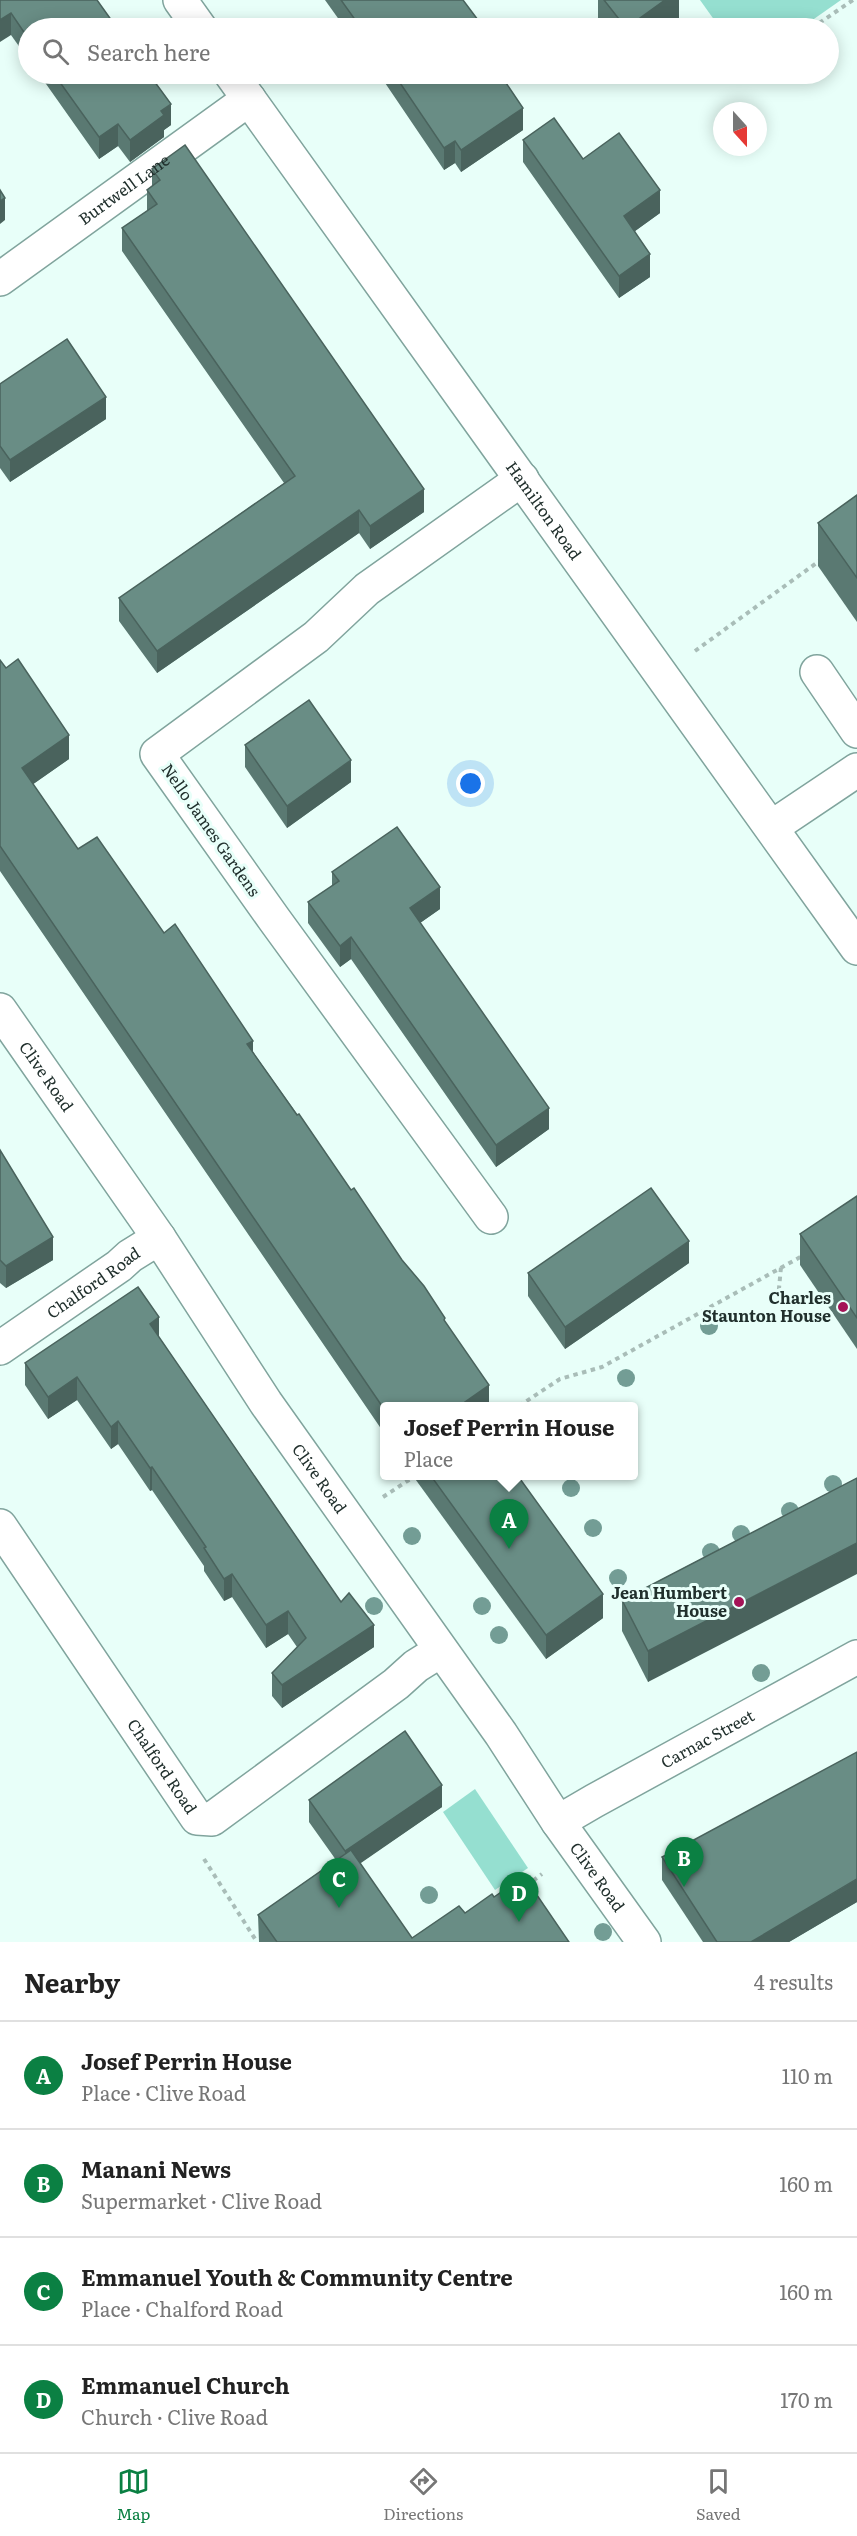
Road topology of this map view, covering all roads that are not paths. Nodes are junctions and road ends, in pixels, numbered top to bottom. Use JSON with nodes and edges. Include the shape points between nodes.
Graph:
{"nodes":[{"id":1,"x":180,"y":0,"type":"edge"},
{"id":2,"x":193,"y":18,"type":"edge"},
{"id":3,"x":240,"y":86,"type":"edge"},
{"id":4,"x":0,"y":279,"type":"edge"},
{"id":5,"x":522,"y":479,"type":"junction"},
{"id":6,"x":817,"y":672,"type":"dead end"},
{"id":7,"x":857,"y":731,"type":"edge"},
{"id":8,"x":857,"y":770,"type":"edge"},
{"id":9,"x":772,"y":827,"type":"junction"},
{"id":10,"x":857,"y":948,"type":"edge"},
{"id":11,"x":0,"y":1010,"type":"edge"},
{"id":12,"x":490,"y":1217,"type":"dead end"},
{"id":13,"x":159,"y":1238,"type":"junction"},
{"id":14,"x":0,"y":1348,"type":"edge"},
{"id":15,"x":0,"y":1526,"type":"edge"},
{"id":16,"x":440,"y":1651,"type":"junction"},
{"id":17,"x":857,"y":1657,"type":"edge"},
{"id":18,"x":558,"y":1822,"type":"junction"},
{"id":19,"x":644,"y":1942,"type":"edge"}],
"edges":[{"from":1,"to":2,"type":"street"},
{"from":3,"to":4,"type":"street","name":"Burtwell Lane"},
{"from":3,"to":5,"type":"street","name":"Hamilton Road"},
{"from":5,"to":9,"type":"street","name":"Hamilton Road"},
{"from":5,"to":12,"type":"street","name":"Nello James Gardens","via":[[367,589],[316,637],[157,754]]},
{"from":6,"to":7,"type":"street"},
{"from":8,"to":9,"type":"street"},
{"from":9,"to":10,"type":"street","name":"Hamilton Road"},
{"from":11,"to":13,"type":"street","name":"Clive Road"},
{"from":13,"to":14,"type":"street","name":"Chalford Road"},
{"from":13,"to":16,"type":"street","name":"Clive Road"},
{"from":15,"to":16,"type":"street","name":"Chalford Road","via":[[197,1818],[212,1819]]},
{"from":16,"to":18,"type":"street","name":"Clive Road","via":[[501,1734]]},
{"from":17,"to":18,"type":"street","name":"Carnac Street"},
{"from":18,"to":19,"type":"street","name":"Clive Road"}]}
